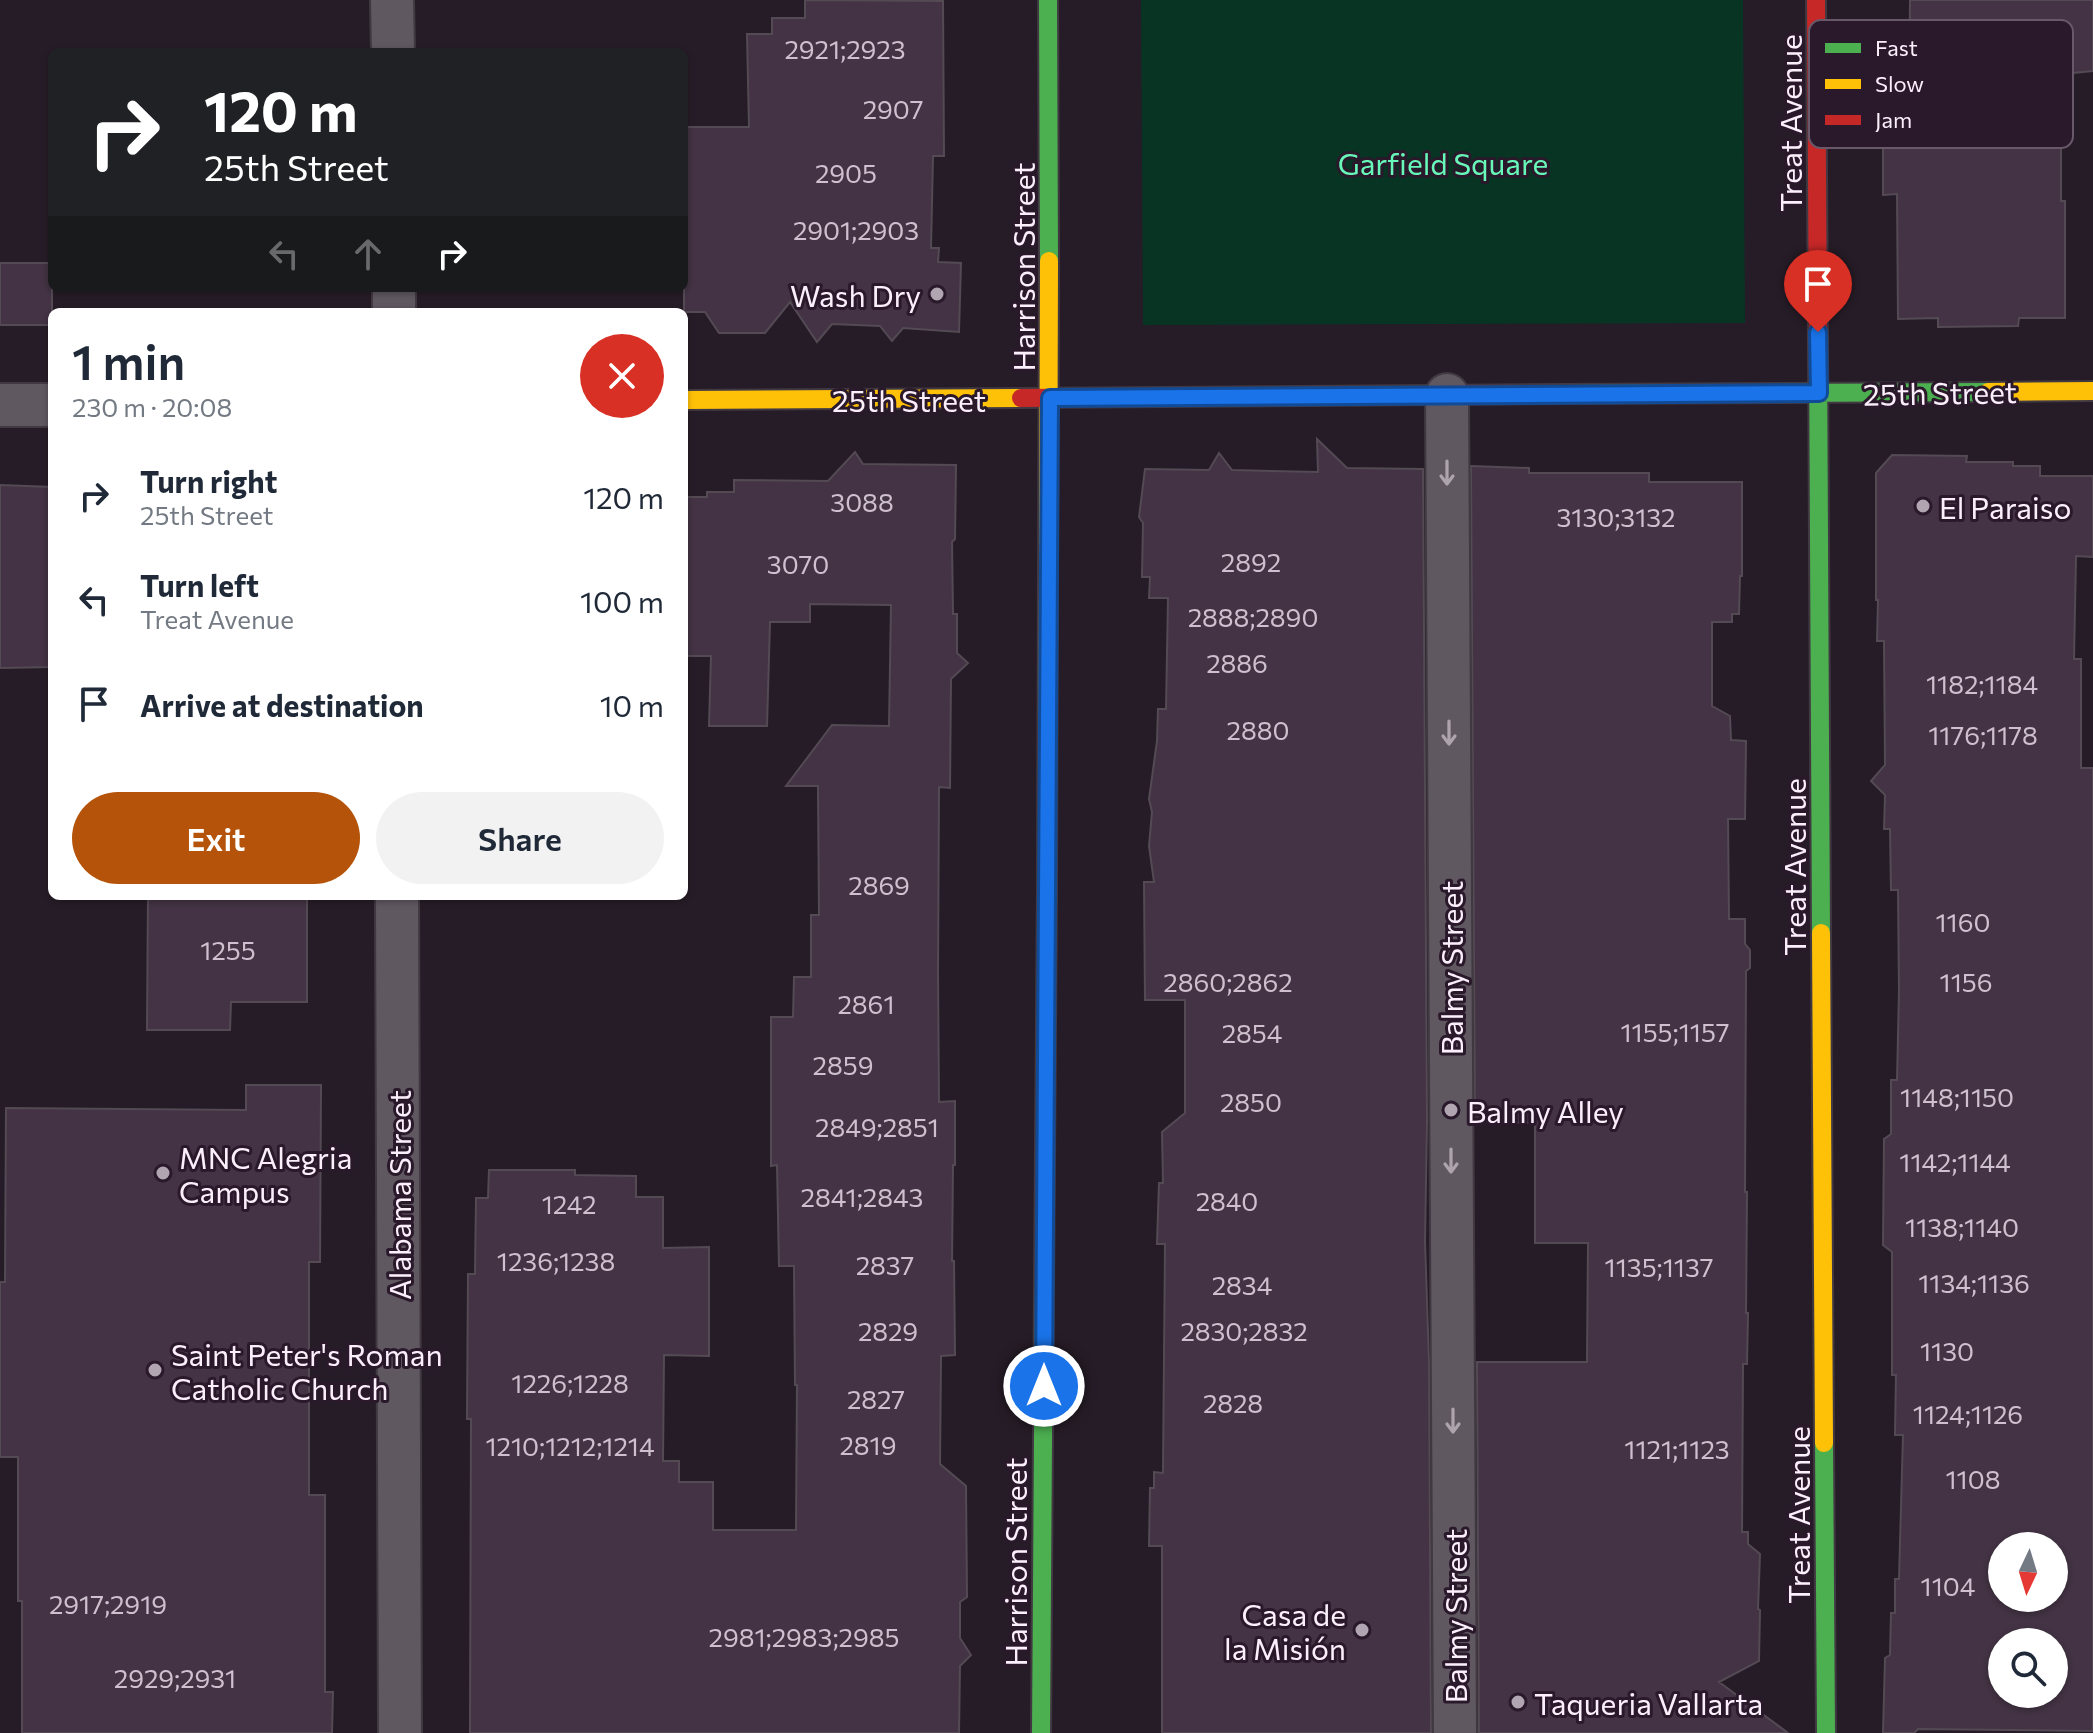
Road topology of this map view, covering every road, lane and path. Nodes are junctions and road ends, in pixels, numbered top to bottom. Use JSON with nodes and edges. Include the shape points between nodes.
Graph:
{"nodes":[{"id":1,"x":392,"y":0,"type":"edge"},
{"id":2,"x":1048,"y":0,"type":"edge"},
{"id":3,"x":1816,"y":0,"type":"edge"},
{"id":4,"x":1816,"y":20,"type":"edge"},
{"id":5,"x":393,"y":48,"type":"edge"},
{"id":6,"x":1817,"y":148,"type":"edge"},
{"id":7,"x":2093,"y":391,"type":"edge"},
{"id":8,"x":1819,"y":393,"type":"junction"},
{"id":9,"x":1447,"y":395,"type":"junction"},
{"id":10,"x":1050,"y":398,"type":"junction"},
{"id":11,"x":688,"y":400,"type":"edge"},
{"id":12,"x":0,"y":405,"type":"edge"},
{"id":13,"x":48,"y":405,"type":"edge"},
{"id":14,"x":397,"y":900,"type":"edge"},
{"id":15,"x":400,"y":1733,"type":"edge"},
{"id":16,"x":1041,"y":1733,"type":"edge"},
{"id":17,"x":1455,"y":1733,"type":"edge"},
{"id":18,"x":1826,"y":1733,"type":"edge"}],
"edges":[{"from":1,"to":5,"type":"street"},
{"from":2,"to":10,"type":"street","name":"Harrison Street"},
{"from":3,"to":4,"type":"street","name":"Treat Avenue"},
{"from":6,"to":8,"type":"street","name":"Treat Avenue"},
{"from":7,"to":8,"type":"street","name":"25th Street"},
{"from":8,"to":9,"type":"street","name":"25th Street"},
{"from":8,"to":18,"type":"street","name":"Treat Avenue"},
{"from":9,"to":10,"type":"street","name":"25th Street"},
{"from":9,"to":17,"type":"street","name":"Balmy Street","one_way":true},
{"from":10,"to":11,"type":"street","name":"25th Street"},
{"from":10,"to":16,"type":"street","name":"Harrison Street"},
{"from":12,"to":13,"type":"street"},
{"from":14,"to":15,"type":"street","name":"Alabama Street"}]}
